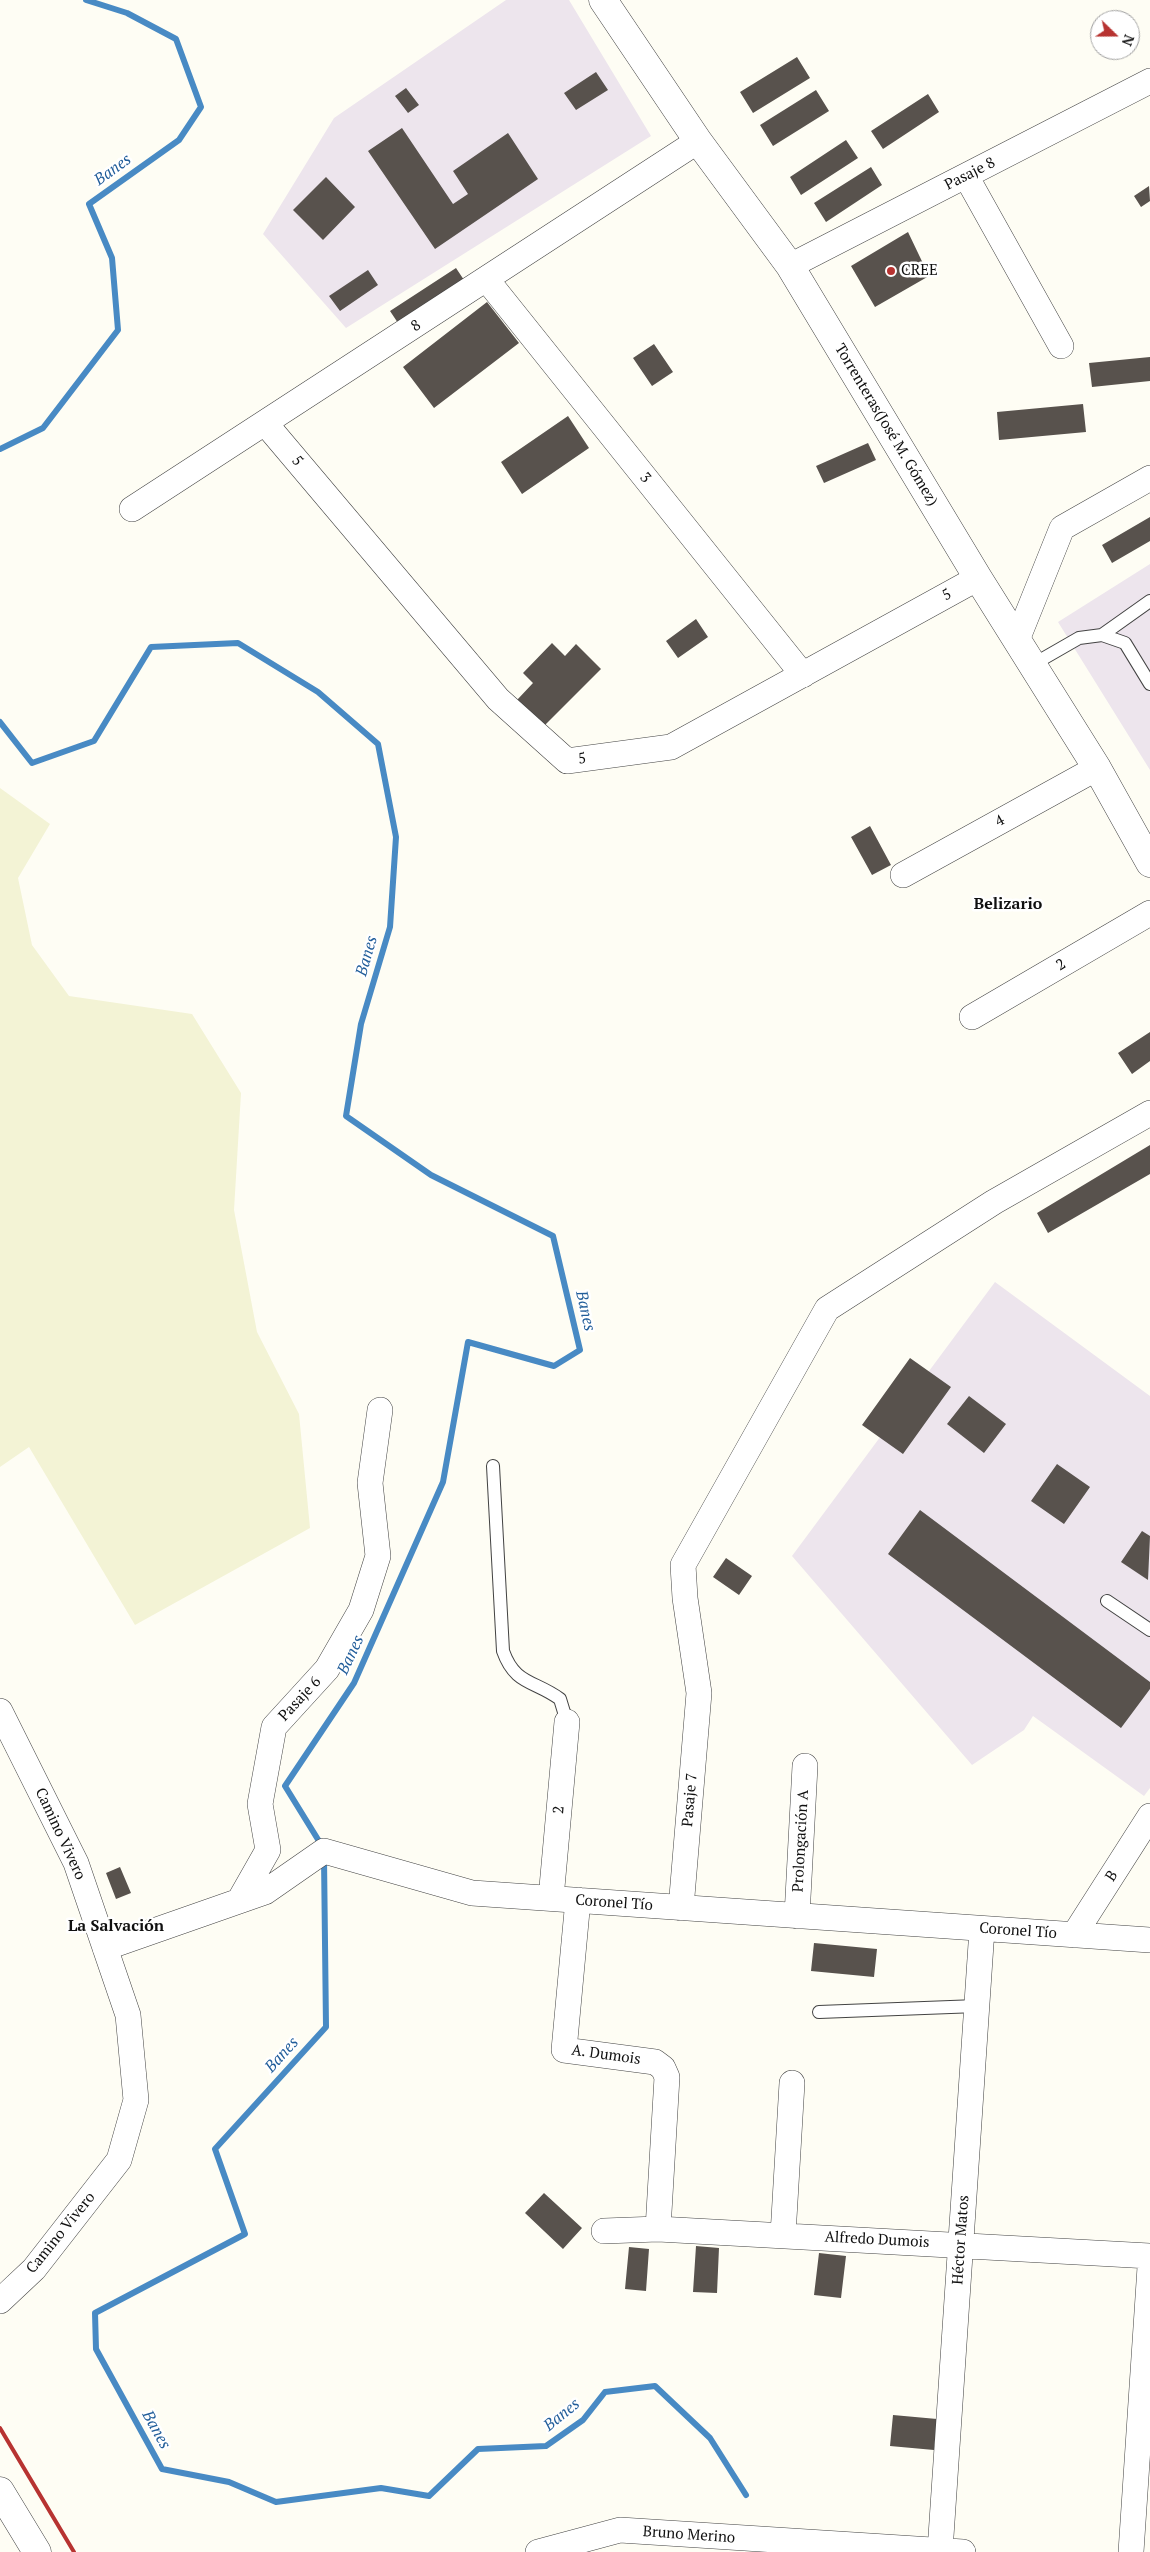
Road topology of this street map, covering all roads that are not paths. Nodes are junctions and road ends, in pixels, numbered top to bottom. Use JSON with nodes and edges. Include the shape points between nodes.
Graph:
{"nodes":[{"id":1,"x":603,"y":0,"type":"edge"},
{"id":2,"x":1150,"y":81,"type":"edge"},
{"id":3,"x":698,"y":141,"type":"junction"},
{"id":4,"x":966,"y":176,"type":"junction"},
{"id":5,"x":790,"y":266,"type":"junction"},
{"id":6,"x":487,"y":280,"type":"junction"},
{"id":7,"x":1061,"y":346,"type":"dead end"},
{"id":8,"x":265,"y":424,"type":"junction"},
{"id":9,"x":1150,"y":478,"type":"edge"},
{"id":10,"x":132,"y":509,"type":"dead end"},
{"id":11,"x":978,"y":578,"type":"junction"},
{"id":12,"x":1150,"y":601,"type":"edge"},
{"id":13,"x":1102,"y":635,"type":"junction"},
{"id":14,"x":1017,"y":640,"type":"junction"},
{"id":15,"x":1032,"y":665,"type":"junction"},
{"id":16,"x":803,"y":675,"type":"junction"},
{"id":17,"x":1150,"y":684,"type":"edge"},
{"id":18,"x":1097,"y":768,"type":"junction"},
{"id":19,"x":1150,"y":863,"type":"edge"},
{"id":20,"x":903,"y":875,"type":"dead end"},
{"id":21,"x":1150,"y":913,"type":"edge"},
{"id":22,"x":972,"y":1018,"type":"dead end"},
{"id":23,"x":1150,"y":1112,"type":"edge"},
{"id":24,"x":380,"y":1410,"type":"dead end"},
{"id":25,"x":493,"y":1466,"type":"dead end"},
{"id":26,"x":1107,"y":1601,"type":"dead end"},
{"id":27,"x":1150,"y":1630,"type":"edge"},
{"id":28,"x":0,"y":1711,"type":"edge"},
{"id":29,"x":567,"y":1722,"type":"joint"},
{"id":30,"x":805,"y":1766,"type":"dead end"},
{"id":31,"x":1150,"y":1816,"type":"edge"},
{"id":32,"x":551,"y":1898,"type":"junction"},
{"id":33,"x":578,"y":1900,"type":"junction"},
{"id":34,"x":239,"y":1901,"type":"junction"},
{"id":35,"x":681,"y":1908,"type":"junction"},
{"id":36,"x":797,"y":1916,"type":"junction"},
{"id":37,"x":982,"y":1929,"type":"junction"},
{"id":38,"x":1074,"y":1935,"type":"junction"},
{"id":39,"x":1150,"y":1940,"type":"edge"},
{"id":40,"x":105,"y":1948,"type":"junction"},
{"id":41,"x":977,"y":2006,"type":"junction"},
{"id":42,"x":819,"y":2012,"type":"dead end"},
{"id":43,"x":792,"y":2083,"type":"dead end"},
{"id":44,"x":658,"y":2229,"type":"junction"},
{"id":45,"x":604,"y":2231,"type":"dead end"},
{"id":46,"x":783,"y":2235,"type":"junction"},
{"id":47,"x":961,"y":2244,"type":"junction"},
{"id":48,"x":1150,"y":2256,"type":"edge"},
{"id":49,"x":1150,"y":2267,"type":"edge"},
{"id":50,"x":0,"y":2301,"type":"edge"},
{"id":51,"x":0,"y":2490,"type":"edge"},
{"id":52,"x":904,"y":2551,"type":"edge"},
{"id":53,"x":951,"y":2551,"type":"edge"},
{"id":54,"x":37,"y":2552,"type":"edge"},
{"id":55,"x":538,"y":2552,"type":"edge"},
{"id":56,"x":1131,"y":2552,"type":"edge"}],
"edges":[{"from":1,"to":3,"type":"street","name":"Torrenteras(José M. Gómez)"},
{"from":2,"to":4,"type":"street","name":"Pasaje 8"},
{"from":3,"to":5,"type":"street","name":"Torrenteras(José M. Gómez)"},
{"from":3,"to":6,"type":"street","name":"8"},
{"from":4,"to":5,"type":"street","name":"Pasaje 8"},
{"from":4,"to":7,"type":"street"},
{"from":5,"to":11,"type":"street","name":"Torrenteras(José M. Gómez)"},
{"from":6,"to":8,"type":"street","name":"8"},
{"from":6,"to":16,"type":"street","name":"3"},
{"from":8,"to":10,"type":"street","name":"8"},
{"from":8,"to":16,"type":"street","name":"5","via":[[498,699],[567,762],[671,747]]},
{"from":9,"to":14,"type":"street","via":[[1062,528]]},
{"from":11,"to":14,"type":"street","name":"Torrenteras(José M. Gómez)"},
{"from":11,"to":16,"type":"street","name":"5"},
{"from":12,"to":13,"type":"lane"},
{"from":13,"to":15,"type":"lane","via":[[1079,638]]},
{"from":13,"to":17,"type":"lane","via":[[1125,643]]},
{"from":14,"to":15,"type":"street","name":"Torrenteras(José M. Gómez)"},
{"from":15,"to":18,"type":"street","name":"Torrenteras(José M. Gómez)"},
{"from":18,"to":19,"type":"street","name":"Torrenteras(José M. Gómez)"},
{"from":18,"to":20,"type":"street","name":"4"},
{"from":21,"to":22,"type":"street","name":"2"},
{"from":23,"to":35,"type":"street","name":"Pasaje 7","via":[[994,1202],[827,1309],[683,1565],[684,1598],[699,1693]]},
{"from":24,"to":34,"type":"street","name":"Pasaje 6","via":[[370,1483],[378,1556],[361,1610],[327,1669],[274,1727],[260,1804],[268,1850]]},
{"from":25,"to":29,"type":"lane","via":[[503,1651],[508,1667],[522,1679],[560,1698]]},
{"from":26,"to":27,"type":"lane"},
{"from":28,"to":40,"type":"street","name":"Camino Vivero","via":[[76,1863]]},
{"from":29,"to":32,"type":"street","name":"2"},
{"from":30,"to":36,"type":"street","name":"Prolongación A"},
{"from":31,"to":38,"type":"street","name":"B"},
{"from":32,"to":33,"type":"street","name":"Coronel Tío"},
{"from":32,"to":34,"type":"street","name":"Coronel Tío","via":[[472,1892],[324,1850],[265,1892]]},
{"from":33,"to":35,"type":"street","name":"Coronel Tío"},
{"from":33,"to":44,"type":"street","name":"A. Dumois","via":[[564,2050],[655,2062],[663,2068],[667,2077]]},
{"from":34,"to":40,"type":"street","name":"Coronel Tío"},
{"from":35,"to":36,"type":"street","name":"Coronel Tío"},
{"from":36,"to":37,"type":"street","name":"Coronel Tío"},
{"from":37,"to":38,"type":"street","name":"Coronel Tío"},
{"from":37,"to":41,"type":"street","name":"Héctor Matos"},
{"from":38,"to":39,"type":"street","name":"Coronel Tío"},
{"from":40,"to":50,"type":"street","name":"Camino Vivero","via":[[128,2015],[136,2100],[119,2160],[34,2269]]},
{"from":41,"to":42,"type":"lane"},
{"from":41,"to":47,"type":"street","name":"Héctor Matos"},
{"from":43,"to":46,"type":"street"},
{"from":44,"to":45,"type":"street","name":"Alfredo Dumois"},
{"from":44,"to":46,"type":"street","name":"Alfredo Dumois"},
{"from":46,"to":47,"type":"street","name":"Alfredo Dumois"},
{"from":47,"to":48,"type":"street","name":"Alfredo Dumois"},
{"from":47,"to":53,"type":"street","name":"Héctor Matos"},
{"from":49,"to":56,"type":"street"},
{"from":51,"to":54,"type":"street"},
{"from":52,"to":53,"type":"street","name":"Bruno Merino"},
{"from":52,"to":55,"type":"street","name":"Bruno Merino","via":[[620,2530]]}]}
